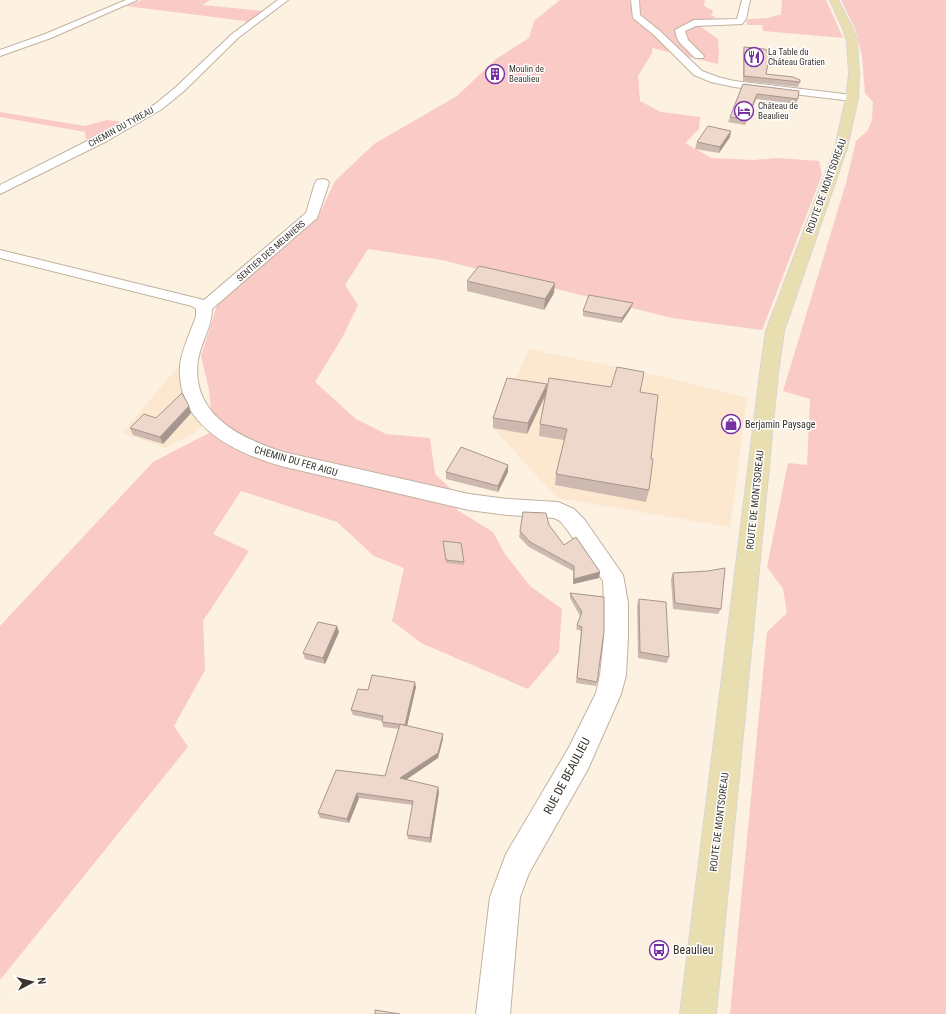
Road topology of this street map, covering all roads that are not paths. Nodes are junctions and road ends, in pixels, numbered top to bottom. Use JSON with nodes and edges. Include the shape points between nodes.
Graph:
{"nodes":[{"id":1,"x":133,"y":0,"type":"edge"},
{"id":2,"x":284,"y":0,"type":"edge"},
{"id":3,"x":635,"y":0,"type":"edge"},
{"id":4,"x":746,"y":0,"type":"edge"},
{"id":5,"x":834,"y":0,"type":"edge"},
{"id":6,"x":0,"y":53,"type":"edge"},
{"id":7,"x":708,"y":62,"type":"dead end"},
{"id":8,"x":722,"y":70,"type":"dead end"},
{"id":9,"x":725,"y":83,"type":"junction"},
{"id":10,"x":852,"y":98,"type":"junction"},
{"id":11,"x":322,"y":183,"type":"dead end"},
{"id":12,"x":0,"y":190,"type":"edge"},
{"id":13,"x":0,"y":254,"type":"edge"},
{"id":14,"x":204,"y":308,"type":"junction"},
{"id":15,"x":588,"y":541,"type":"joint"},
{"id":16,"x":493,"y":1014,"type":"edge"},
{"id":17,"x":698,"y":1014,"type":"edge"}],
"edges":[{"from":1,"to":6,"type":"street"},
{"from":2,"to":12,"type":"street","name":"CHEMIN DU TYREAU","via":[[235,36],[185,85],[158,107]]},
{"from":3,"to":9,"type":"street","via":[[636,16],[698,73]]},
{"from":4,"to":7,"type":"street","via":[[741,21],[694,23],[680,30],[681,36],[693,51]]},
{"from":5,"to":10,"type":"main road","name":"ROUTE DE MONTSOREAU","via":[[852,42]]},
{"from":8,"to":9,"type":"street","via":[[729,74],[729,79]]},
{"from":9,"to":10,"type":"street"},
{"from":10,"to":17,"type":"main road","name":"ROUTE DE MONTSOREAU","via":[[841,148],[775,331],[768,373]]},
{"from":11,"to":14,"type":"street","name":"SENTIER DES MEUNIERS","via":[[312,215]]},
{"from":13,"to":14,"type":"street","via":[[180,297],[198,303]]},
{"from":14,"to":15,"type":"street","name":"CHEMIN DU FER AIGU","via":[[202,325],[189,364],[189,389],[199,410],[217,429],[233,440],[281,459],[441,497],[507,507],[558,510],[567,515]]},
{"from":15,"to":16,"type":"street","name":"RUE DE BEAULIEU","via":[[612,575],[614,582],[616,637],[613,676],[608,694],[578,759],[517,865],[505,897]]}]}
